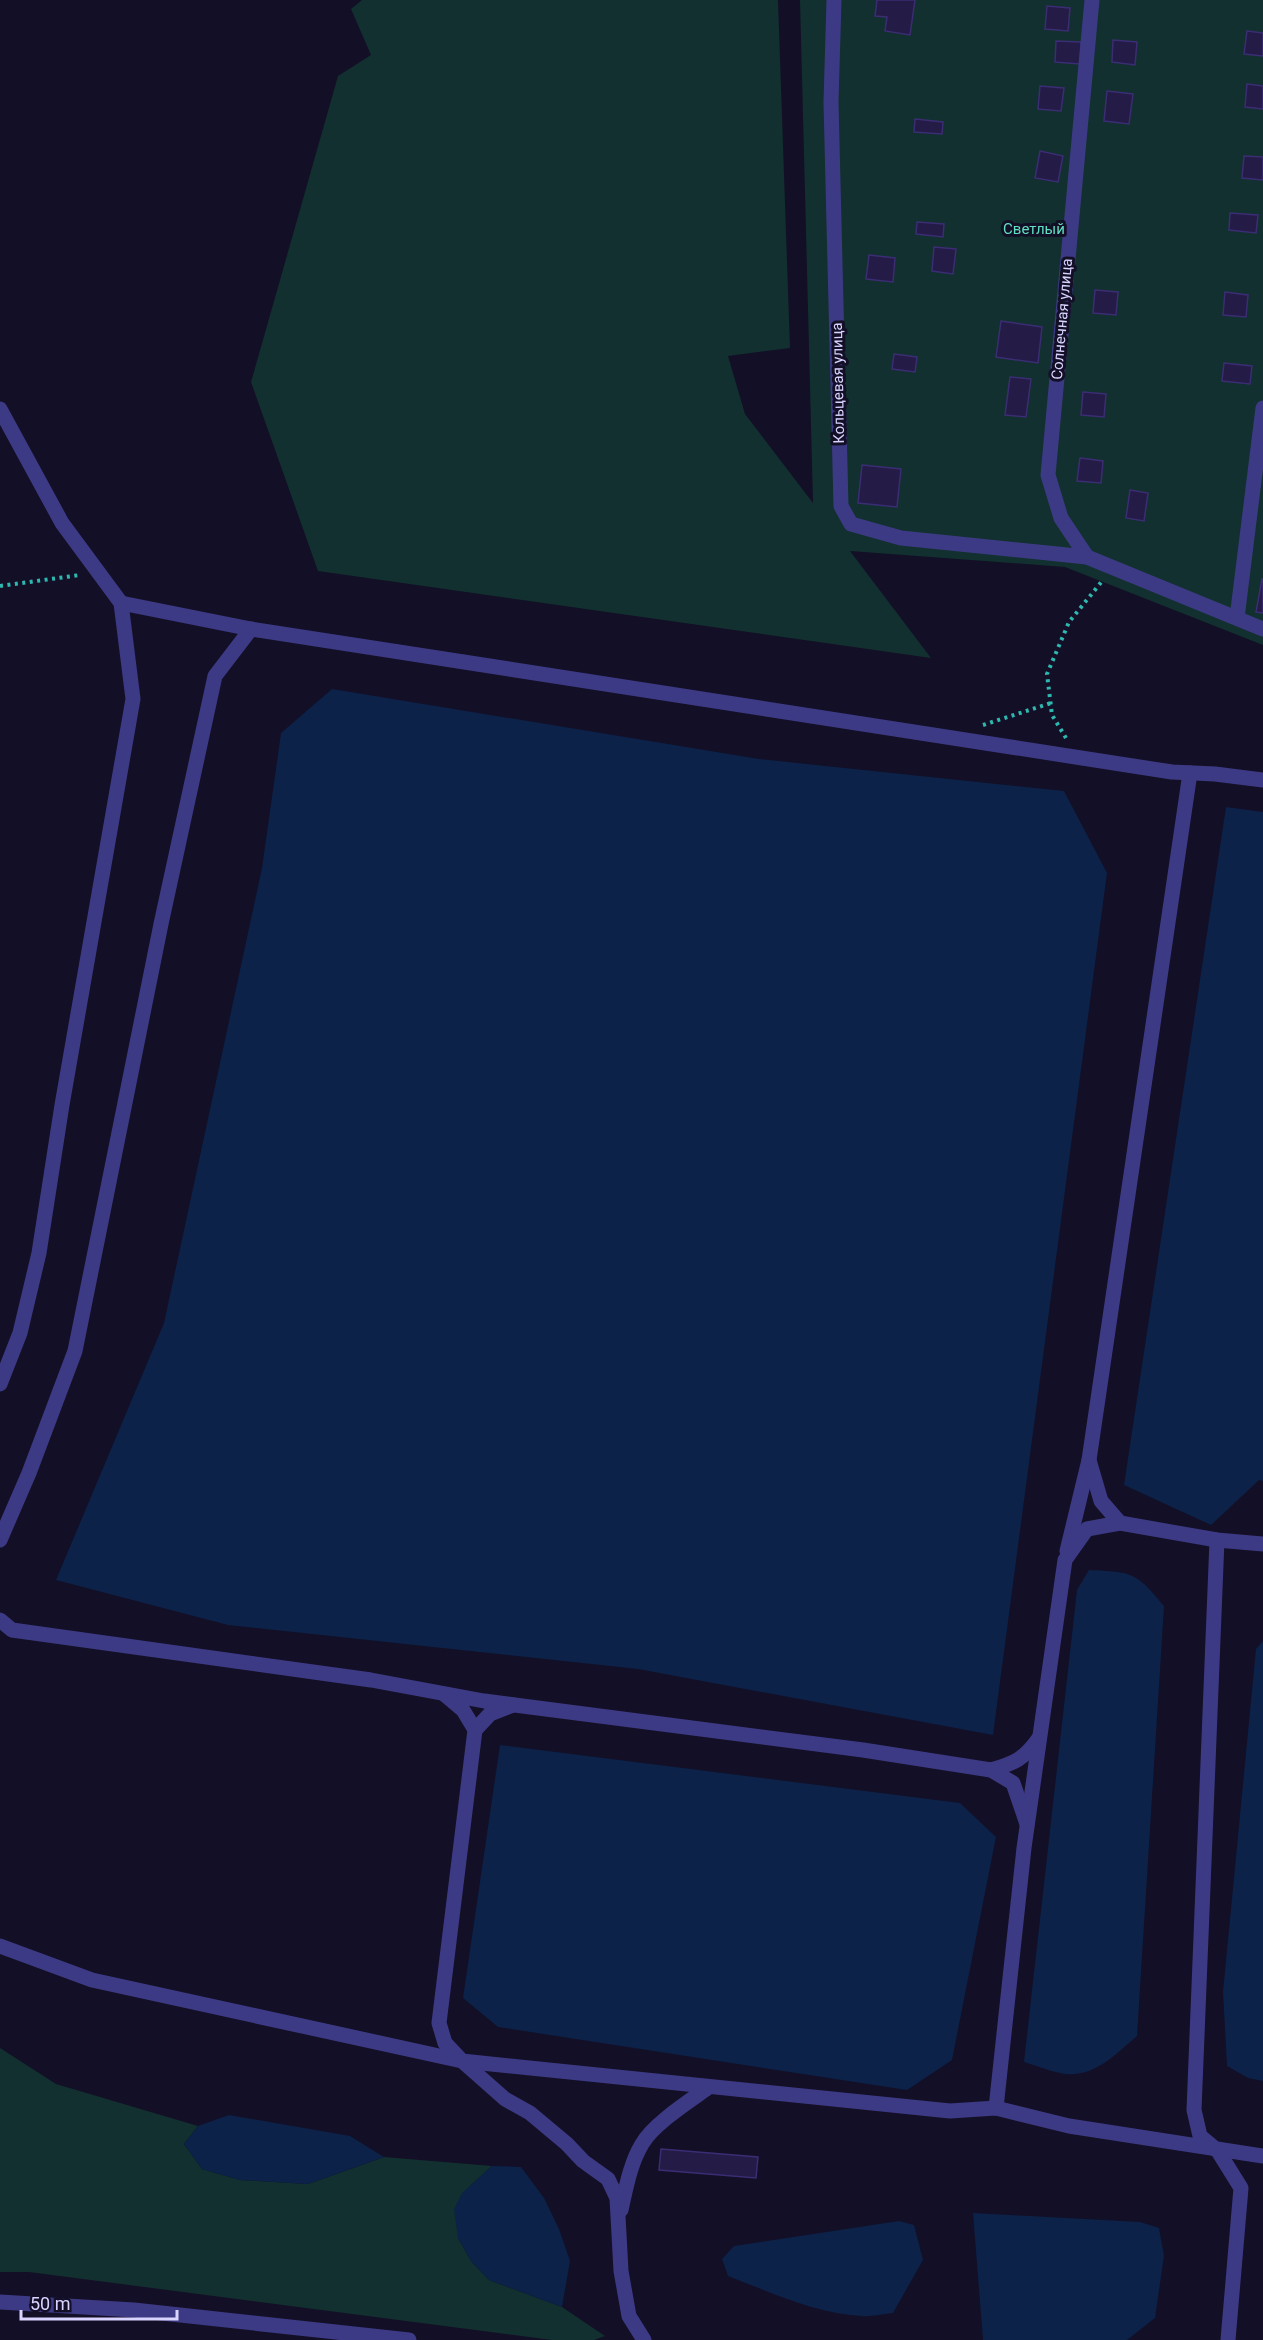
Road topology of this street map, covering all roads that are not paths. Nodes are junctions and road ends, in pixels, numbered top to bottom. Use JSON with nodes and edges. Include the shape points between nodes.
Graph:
{"nodes":[{"id":1,"x":834,"y":0,"type":"edge"},
{"id":2,"x":1092,"y":0,"type":"edge"},
{"id":3,"x":1263,"y":408,"type":"edge"},
{"id":4,"x":0,"y":410,"type":"edge"},
{"id":5,"x":1087,"y":557,"type":"junction"},
{"id":6,"x":121,"y":603,"type":"junction"},
{"id":7,"x":1237,"y":618,"type":"junction"},
{"id":8,"x":250,"y":628,"type":"junction"},
{"id":9,"x":1263,"y":629,"type":"edge"},
{"id":10,"x":1190,"y":773,"type":"junction"},
{"id":11,"x":1263,"y":780,"type":"edge"},
{"id":12,"x":0,"y":1384,"type":"edge"},
{"id":13,"x":1089,"y":1460,"type":"junction"},
{"id":14,"x":1120,"y":1523,"type":"junction"},
{"id":15,"x":1,"y":1533,"type":"edge"},
{"id":16,"x":1218,"y":1540,"type":"junction"},
{"id":17,"x":1263,"y":1544,"type":"edge"},
{"id":18,"x":1065,"y":1560,"type":"junction"},
{"id":19,"x":0,"y":1620,"type":"edge"},
{"id":20,"x":442,"y":1693,"type":"junction"},
{"id":21,"x":513,"y":1705,"type":"junction"},
{"id":22,"x":475,"y":1730,"type":"junction"},
{"id":23,"x":1040,"y":1737,"type":"junction"},
{"id":24,"x":991,"y":1770,"type":"junction"},
{"id":25,"x":1028,"y":1824,"type":"junction"},
{"id":26,"x":0,"y":1946,"type":"edge"},
{"id":27,"x":462,"y":2061,"type":"junction"},
{"id":28,"x":709,"y":2086,"type":"junction"},
{"id":29,"x":996,"y":2108,"type":"junction"},
{"id":30,"x":1218,"y":2151,"type":"junction"},
{"id":31,"x":1263,"y":2156,"type":"edge"},
{"id":32,"x":618,"y":2221,"type":"junction"},
{"id":33,"x":0,"y":2302,"type":"edge"},
{"id":34,"x":409,"y":2340,"type":"edge"},
{"id":35,"x":645,"y":2340,"type":"edge"},
{"id":36,"x":1228,"y":2340,"type":"edge"}],
"edges":[{"from":1,"to":5,"type":"street","name":"Кольцевая улица","via":[[831,102],[841,506],[851,524],[901,538]]},
{"from":2,"to":5,"type":"street","name":"Солнечная улица","via":[[1048,475],[1061,518]]},
{"from":3,"to":7,"type":"street"},
{"from":4,"to":6,"type":"street","via":[[62,523]]},
{"from":5,"to":7,"type":"street","name":"Кольцевая улица"},
{"from":6,"to":8,"type":"street"},
{"from":6,"to":12,"type":"street","via":[[133,699],[39,1253],[20,1333]]},
{"from":7,"to":9,"type":"street","name":"Кольцевая улица"},
{"from":8,"to":10,"type":"street"},
{"from":8,"to":15,"type":"street","via":[[215,676],[75,1351],[30,1473]]},
{"from":10,"to":11,"type":"street"},
{"from":10,"to":13,"type":"street"},
{"from":13,"to":14,"type":"street","via":[[1101,1501]]},
{"from":13,"to":18,"type":"street"},
{"from":14,"to":16,"type":"street"},
{"from":14,"to":18,"type":"street","via":[[1087,1529]]},
{"from":16,"to":17,"type":"street"},
{"from":16,"to":30,"type":"street","via":[[1194,2110],[1200,2136]]},
{"from":18,"to":23,"type":"street"},
{"from":19,"to":20,"type":"street","via":[[12,1630]]},
{"from":20,"to":21,"type":"street"},
{"from":20,"to":22,"type":"street","via":[[463,1710]]},
{"from":21,"to":22,"type":"street","via":[[490,1714]]},
{"from":21,"to":24,"type":"street"},
{"from":22,"to":27,"type":"street","via":[[439,2023],[445,2043]]},
{"from":23,"to":24,"type":"street","via":[[1016,1763]]},
{"from":23,"to":25,"type":"street"},
{"from":24,"to":25,"type":"street","via":[[1013,1783]]},
{"from":25,"to":29,"type":"street"},
{"from":26,"to":27,"type":"street","via":[[92,1980]]},
{"from":27,"to":28,"type":"street"},
{"from":27,"to":32,"type":"street","via":[[608,2180],[617,2198]]},
{"from":28,"to":29,"type":"street","via":[[950,2111]]},
{"from":28,"to":32,"type":"street","via":[[643,2142],[631,2169]]},
{"from":29,"to":30,"type":"street","via":[[1069,2126]]},
{"from":30,"to":31,"type":"street"},
{"from":30,"to":36,"type":"street","via":[[1241,2188]]},
{"from":32,"to":35,"type":"street","via":[[629,2316]]},
{"from":33,"to":34,"type":"street","via":[[134,2310]]}]}
